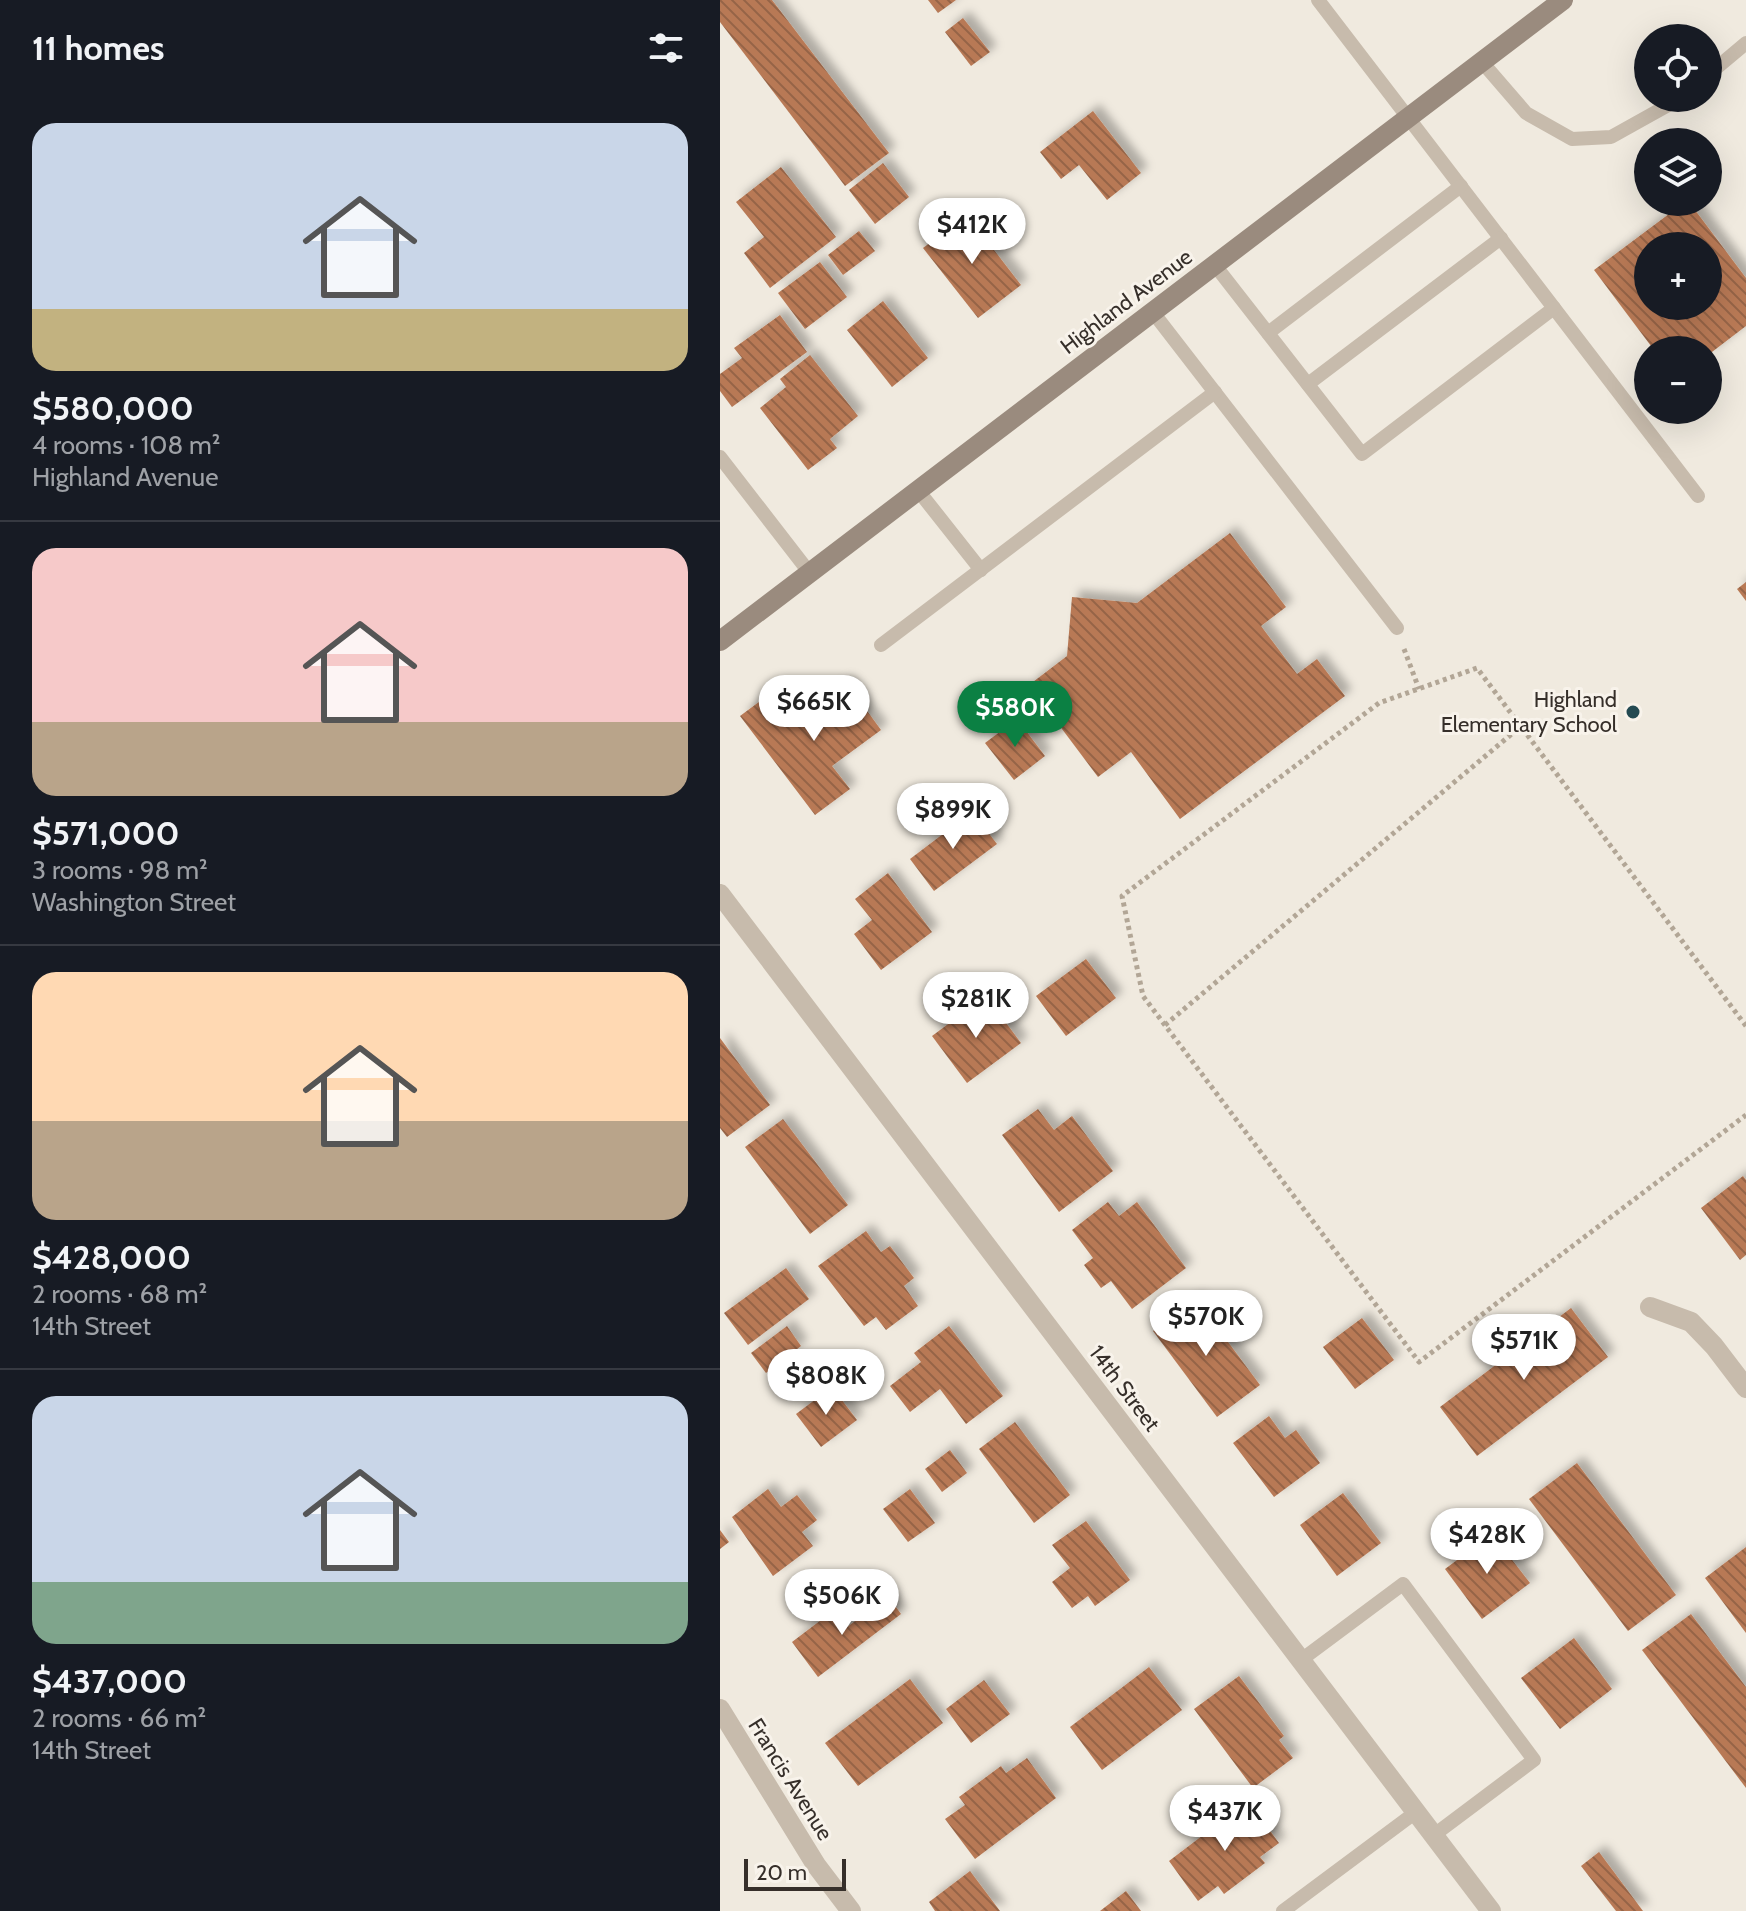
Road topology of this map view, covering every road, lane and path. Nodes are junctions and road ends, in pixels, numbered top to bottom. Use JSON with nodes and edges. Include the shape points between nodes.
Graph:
{"nodes":[{"id":1,"x":1318,"y":0,"type":"edge"},
{"id":2,"x":1563,"y":0,"type":"edge"},
{"id":3,"x":1746,"y":43,"type":"edge"},
{"id":4,"x":1482,"y":62,"type":"junction"},
{"id":5,"x":1722,"y":63,"type":"edge"},
{"id":6,"x":1656,"y":112,"type":"edge"},
{"id":7,"x":1409,"y":117,"type":"junction"},
{"id":8,"x":1461,"y":186,"type":"junction"},
{"id":9,"x":1501,"y":238,"type":"junction"},
{"id":10,"x":1214,"y":264,"type":"junction"},
{"id":11,"x":1554,"y":308,"type":"junction"},
{"id":12,"x":1152,"y":311,"type":"junction"},
{"id":13,"x":1268,"y":333,"type":"junction"},
{"id":14,"x":1308,"y":384,"type":"junction"},
{"id":15,"x":1215,"y":392,"type":"junction"},
{"id":16,"x":720,"y":457,"type":"edge"},
{"id":17,"x":917,"y":489,"type":"junction"},
{"id":18,"x":1698,"y":496,"type":"dead end"},
{"id":19,"x":981,"y":570,"type":"junction"},
{"id":20,"x":809,"y":572,"type":"junction"},
{"id":21,"x":1397,"y":628,"type":"joint"},
{"id":22,"x":720,"y":641,"type":"edge"},
{"id":23,"x":881,"y":645,"type":"dead end"},
{"id":24,"x":1419,"y":689,"type":"junction"},
{"id":25,"x":1520,"y":727,"type":"junction"},
{"id":26,"x":720,"y":894,"type":"edge"},
{"id":27,"x":1165,"y":1025,"type":"junction"},
{"id":28,"x":1746,"y":1026,"type":"edge"},
{"id":29,"x":1746,"y":1115,"type":"edge"},
{"id":30,"x":1650,"y":1307,"type":"dead end"},
{"id":31,"x":1746,"y":1388,"type":"edge"},
{"id":32,"x":1301,"y":1660,"type":"junction"},
{"id":33,"x":720,"y":1709,"type":"edge"},
{"id":34,"x":1416,"y":1812,"type":"junction"},
{"id":35,"x":1434,"y":1835,"type":"junction"},
{"id":36,"x":851,"y":1911,"type":"edge"},
{"id":37,"x":1283,"y":1911,"type":"edge"},
{"id":38,"x":1491,"y":1911,"type":"edge"}],
"edges":[{"from":1,"to":7,"type":"lane"},
{"from":2,"to":4,"type":"main road","name":"Highland Avenue"},
{"from":3,"to":5,"type":"lane"},
{"from":4,"to":6,"type":"lane","via":[[1526,113],[1572,139],[1611,137]]},
{"from":4,"to":7,"type":"main road","name":"Highland Avenue"},
{"from":7,"to":8,"type":"lane"},
{"from":7,"to":10,"type":"main road","name":"Highland Avenue"},
{"from":8,"to":9,"type":"lane"},
{"from":8,"to":13,"type":"lane"},
{"from":9,"to":11,"type":"lane"},
{"from":9,"to":14,"type":"lane"},
{"from":10,"to":12,"type":"main road","name":"Highland Avenue"},
{"from":10,"to":13,"type":"lane"},
{"from":11,"to":14,"type":"lane","via":[[1362,454]]},
{"from":11,"to":18,"type":"lane"},
{"from":12,"to":15,"type":"lane"},
{"from":12,"to":17,"type":"main road","name":"Highland Avenue"},
{"from":13,"to":14,"type":"lane"},
{"from":15,"to":19,"type":"lane"},
{"from":15,"to":21,"type":"lane"},
{"from":16,"to":20,"type":"lane"},
{"from":17,"to":19,"type":"lane"},
{"from":17,"to":20,"type":"main road","name":"Highland Avenue"},
{"from":19,"to":23,"type":"lane"},
{"from":20,"to":22,"type":"main road","name":"Highland Avenue"},
{"from":21,"to":24,"type":"path"},
{"from":24,"to":25,"type":"path","via":[[1477,668]]},
{"from":24,"to":27,"type":"path","via":[[1379,703],[1122,896],[1143,996]]},
{"from":25,"to":27,"type":"path"},
{"from":25,"to":28,"type":"path"},
{"from":26,"to":32,"type":"street","name":"14th Street"},
{"from":27,"to":29,"type":"path","via":[[1419,1362]]},
{"from":30,"to":31,"type":"street","via":[[1691,1322]]},
{"from":32,"to":34,"type":"street","name":"14th Street"},
{"from":32,"to":35,"type":"lane","via":[[1403,1584],[1534,1760]]},
{"from":33,"to":36,"type":"street","name":"Francis Avenue","via":[[816,1865]]},
{"from":34,"to":35,"type":"street","name":"14th Street"},
{"from":34,"to":37,"type":"lane"},
{"from":35,"to":38,"type":"street","name":"14th Street"}]}
